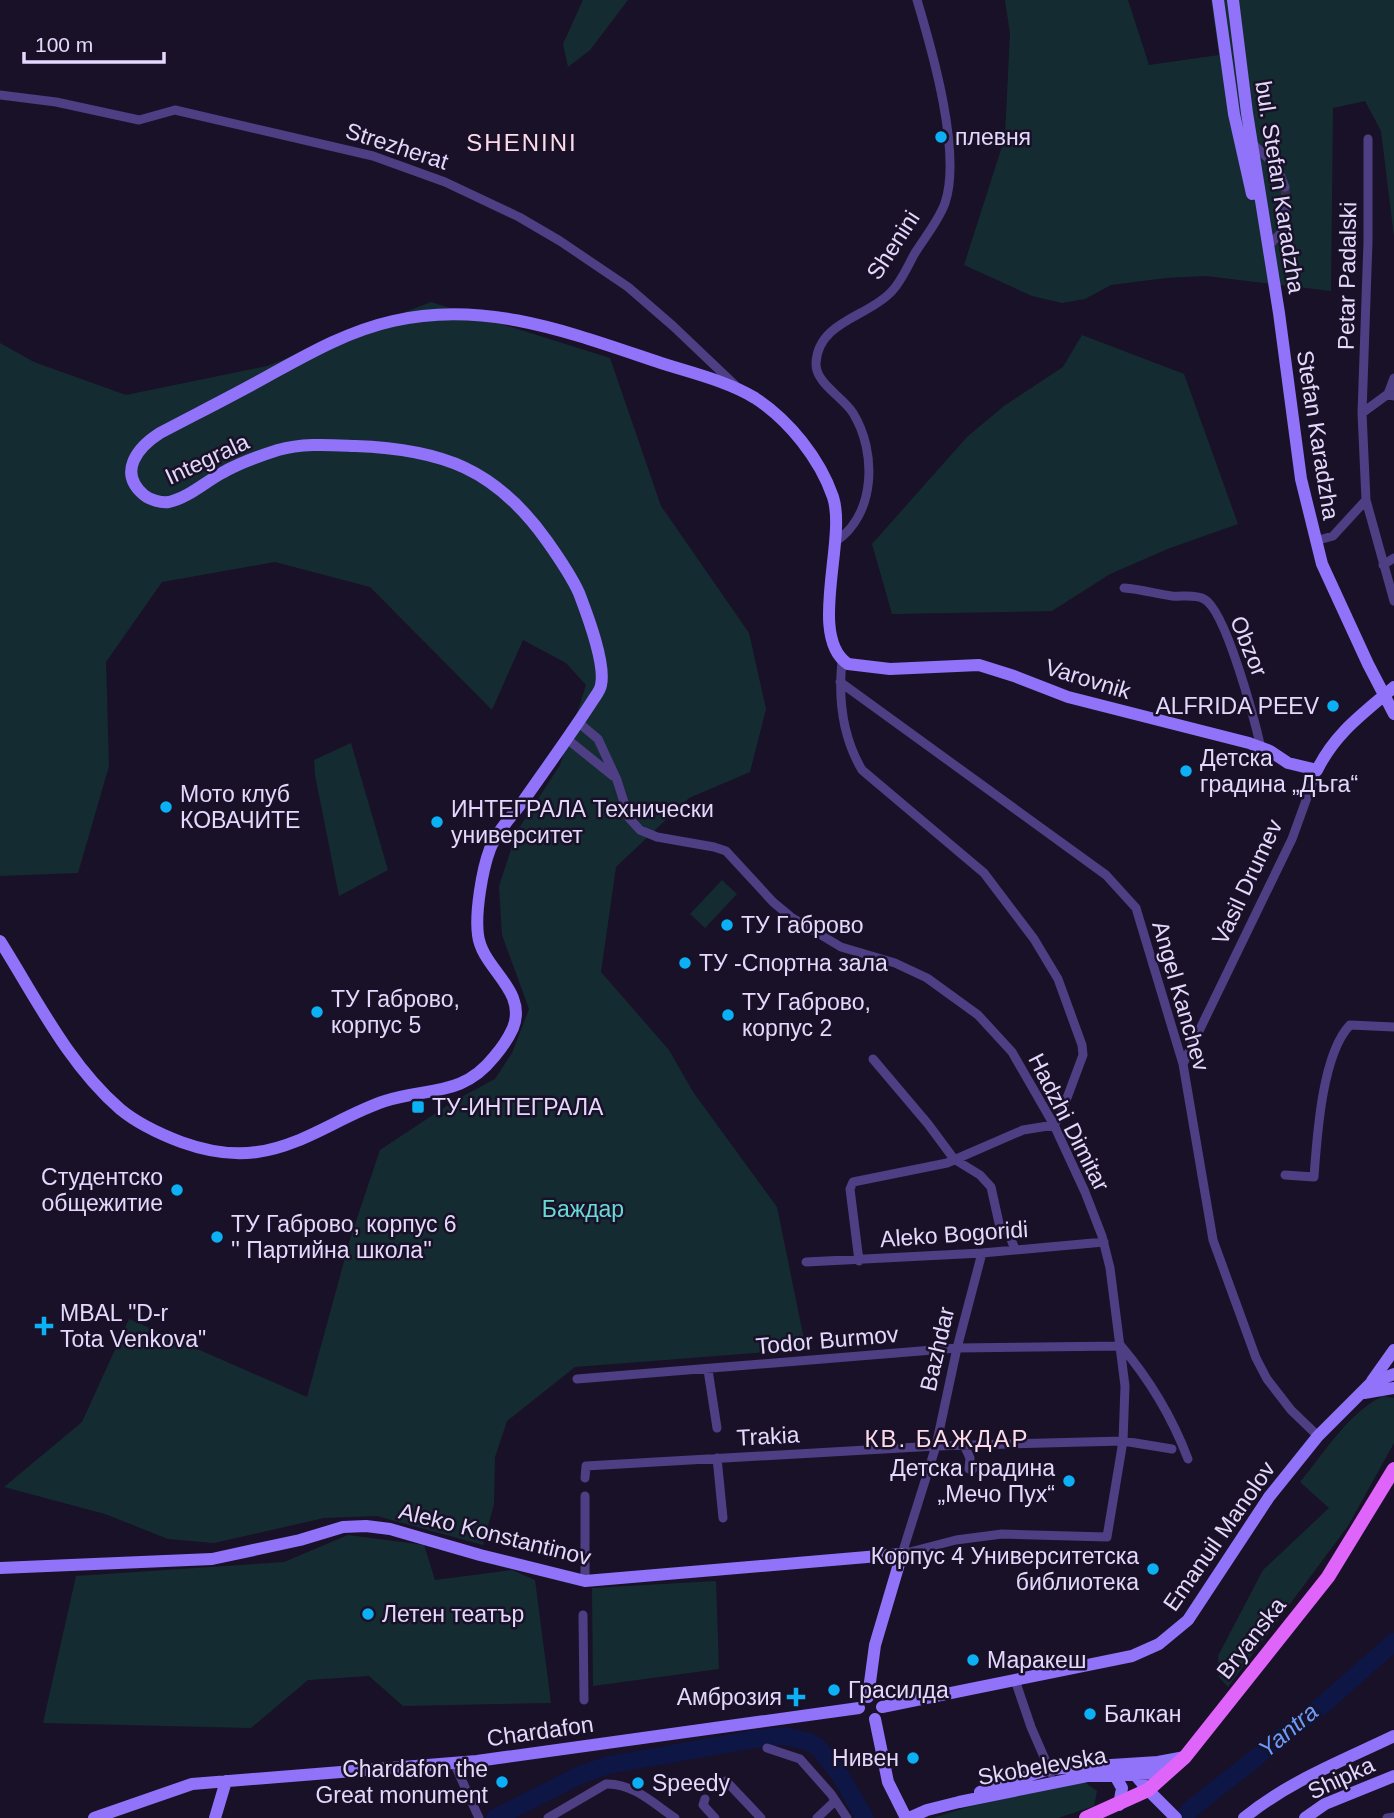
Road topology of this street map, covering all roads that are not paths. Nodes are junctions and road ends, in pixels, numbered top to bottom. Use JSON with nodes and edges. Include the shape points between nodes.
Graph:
{"nodes":[{"id":1,"x":917,"y":0,"type":"edge"},
{"id":2,"x":1218,"y":0,"type":"edge"},
{"id":3,"x":1233,"y":0,"type":"edge"},
{"id":4,"x":0,"y":95,"type":"edge"},
{"id":5,"x":1368,"y":139,"type":"dead end"},
{"id":6,"x":1251,"y":142,"type":"junction"},
{"id":7,"x":1284,"y":187,"type":"tunnel mouth"},
{"id":8,"x":1286,"y":207,"type":"tunnel mouth"},
{"id":9,"x":1268,"y":246,"type":"junction"},
{"id":10,"x":1279,"y":313,"type":"junction"},
{"id":11,"x":1394,"y":378,"type":"edge"},
{"id":12,"x":739,"y":389,"type":"junction"},
{"id":13,"x":1391,"y":395,"type":"edge"},
{"id":14,"x":1362,"y":413,"type":"junction"},
{"id":15,"x":1366,"y":500,"type":"junction"},
{"id":16,"x":1314,"y":541,"type":"junction"},
{"id":17,"x":835,"y":542,"type":"junction"},
{"id":18,"x":1394,"y":558,"type":"edge"},
{"id":19,"x":1383,"y":565,"type":"junction"},
{"id":20,"x":1124,"y":588,"type":"dead end"},
{"id":21,"x":1394,"y":600,"type":"edge"},
{"id":22,"x":842,"y":661,"type":"junction"},
{"id":23,"x":840,"y":682,"type":"junction"},
{"id":24,"x":1390,"y":691,"type":"edge"},
{"id":25,"x":1394,"y":714,"type":"edge"},
{"id":26,"x":579,"y":723,"type":"junction"},
{"id":27,"x":567,"y":739,"type":"junction"},
{"id":28,"x":1261,"y":748,"type":"junction"},
{"id":29,"x":1317,"y":770,"type":"junction"},
{"id":30,"x":617,"y":780,"type":"junction"},
{"id":31,"x":0,"y":941,"type":"edge"},
{"id":32,"x":1394,"y":1027,"type":"edge"},
{"id":33,"x":873,"y":1059,"type":"dead end"},
{"id":34,"x":1182,"y":1065,"type":"junction"},
{"id":35,"x":1054,"y":1125,"type":"junction"},
{"id":36,"x":954,"y":1159,"type":"junction"},
{"id":37,"x":1285,"y":1175,"type":"dead end"},
{"id":38,"x":1104,"y":1242,"type":"junction"},
{"id":39,"x":1015,"y":1249,"type":"junction"},
{"id":40,"x":982,"y":1253,"type":"junction"},
{"id":41,"x":859,"y":1261,"type":"junction"},
{"id":42,"x":806,"y":1262,"type":"dead end"},
{"id":43,"x":1121,"y":1346,"type":"junction"},
{"id":44,"x":957,"y":1348,"type":"junction"},
{"id":45,"x":1394,"y":1350,"type":"edge"},
{"id":46,"x":708,"y":1370,"type":"junction"},
{"id":47,"x":1394,"y":1374,"type":"edge"},
{"id":48,"x":577,"y":1379,"type":"dead end"},
{"id":49,"x":1371,"y":1383,"type":"junction"},
{"id":50,"x":1394,"y":1388,"type":"edge"},
{"id":51,"x":1361,"y":1394,"type":"junction"},
{"id":52,"x":717,"y":1428,"type":"dead end"},
{"id":53,"x":1318,"y":1436,"type":"junction"},
{"id":54,"x":1123,"y":1441,"type":"junction"},
{"id":55,"x":964,"y":1445,"type":"junction"},
{"id":56,"x":936,"y":1446,"type":"junction"},
{"id":57,"x":1172,"y":1449,"type":"dead end"},
{"id":58,"x":717,"y":1458,"type":"junction"},
{"id":59,"x":1188,"y":1459,"type":"dead end"},
{"id":60,"x":973,"y":1469,"type":"dead end"},
{"id":61,"x":1394,"y":1469,"type":"edge"},
{"id":62,"x":585,"y":1478,"type":"dead end"},
{"id":63,"x":585,"y":1496,"type":"dead end"},
{"id":64,"x":723,"y":1518,"type":"dead end"},
{"id":65,"x":1107,"y":1537,"type":"joint"},
{"id":66,"x":902,"y":1554,"type":"junction"},
{"id":67,"x":0,"y":1568,"type":"edge"},
{"id":68,"x":585,"y":1581,"type":"junction"},
{"id":69,"x":583,"y":1615,"type":"dead end"},
{"id":70,"x":1015,"y":1680,"type":"junction"},
{"id":71,"x":867,"y":1697,"type":"junction"},
{"id":72,"x":584,"y":1700,"type":"dead end"},
{"id":73,"x":882,"y":1707,"type":"junction"},
{"id":74,"x":859,"y":1708,"type":"junction"},
{"id":75,"x":875,"y":1720,"type":"junction"},
{"id":76,"x":1394,"y":1736,"type":"edge"},
{"id":77,"x":767,"y":1748,"type":"dead end"},
{"id":78,"x":1185,"y":1757,"type":"junction"},
{"id":79,"x":454,"y":1763,"type":"junction"},
{"id":80,"x":1105,"y":1764,"type":"junction"},
{"id":81,"x":1130,"y":1768,"type":"junction"},
{"id":82,"x":1049,"y":1769,"type":"junction"},
{"id":83,"x":1173,"y":1769,"type":"junction"},
{"id":84,"x":1115,"y":1774,"type":"junction"},
{"id":85,"x":1394,"y":1776,"type":"edge"},
{"id":86,"x":226,"y":1781,"type":"junction"},
{"id":87,"x":726,"y":1781,"type":"dead end"},
{"id":88,"x":1060,"y":1782,"type":"junction"},
{"id":89,"x":1148,"y":1790,"type":"junction"},
{"id":90,"x":705,"y":1800,"type":"dead end"},
{"id":91,"x":835,"y":1801,"type":"junction"},
{"id":92,"x":959,"y":1802,"type":"junction"},
{"id":93,"x":1117,"y":1806,"type":"junction"},
{"id":94,"x":477,"y":1814,"type":"edge"},
{"id":95,"x":669,"y":1816,"type":"edge"},
{"id":96,"x":758,"y":1817,"type":"edge"},
{"id":97,"x":1394,"y":1817,"type":"edge"},
{"id":98,"x":94,"y":1818,"type":"edge"},
{"id":99,"x":215,"y":1818,"type":"edge"},
{"id":100,"x":548,"y":1818,"type":"edge"},
{"id":101,"x":715,"y":1818,"type":"edge"},
{"id":102,"x":817,"y":1818,"type":"edge"},
{"id":103,"x":847,"y":1818,"type":"edge"},
{"id":104,"x":907,"y":1818,"type":"edge"},
{"id":105,"x":1086,"y":1818,"type":"edge"},
{"id":106,"x":1176,"y":1818,"type":"edge"},
{"id":107,"x":1244,"y":1818,"type":"edge"},
{"id":108,"x":1305,"y":1818,"type":"edge"},
{"id":109,"x":1387,"y":1818,"type":"edge"}],
"edges":[{"from":1,"to":17,"type":"street","name":"Shenini","via":[[946,118],[950,170],[945,203],[891,293],[835,328],[819,350],[817,368],[855,418],[869,469],[869,487],[858,516],[847,534]]},
{"from":2,"to":10,"type":"street","name":"bul. Stefan Karadzha","via":[[1234,114]]},
{"from":3,"to":6,"type":"street","name":"bul. Stefan Karadzha"},
{"from":4,"to":12,"type":"street","name":"Strezherat","via":[[139,120],[181,111],[373,156],[445,182],[560,240],[628,287]]},
{"from":5,"to":14,"type":"street","name":"Petar Padalski"},
{"from":6,"to":7,"type":"street","via":[[1277,167]]},
{"from":6,"to":9,"type":"street","name":"bul. Stefan Karadzha"},
{"from":8,"to":9,"type":"street","via":[[1283,231]]},
{"from":9,"to":10,"type":"street","name":"bul. Stefan Karadzha"},
{"from":10,"to":16,"type":"street","name":"Stefan Karadzha"},
{"from":11,"to":13,"type":"street"},
{"from":12,"to":17,"type":"street","via":[[782,421],[820,467],[836,508]]},
{"from":12,"to":26,"type":"street","name":"Integrala","via":[[562,330],[506,317],[434,314],[393,321],[306,354],[160,433],[140,448],[132,463],[144,495],[165,502],[237,465],[297,446],[398,448],[452,463],[491,481],[542,534],[579,595],[601,681]]},
{"from":13,"to":14,"type":"street"},
{"from":14,"to":15,"type":"street","name":"Petar Padalski"},
{"from":15,"to":16,"type":"street","via":[[1333,536]]},
{"from":15,"to":19,"type":"street","name":"Petar Padalski"},
{"from":16,"to":24,"type":"street","name":"Stefan Karadzha","via":[[1368,664]]},
{"from":17,"to":22,"type":"street","via":[[830,623],[833,647]]},
{"from":18,"to":19,"type":"street"},
{"from":19,"to":21,"type":"street","name":"Petar Padalski"},
{"from":20,"to":28,"type":"street","name":"Obzor","via":[[1208,601],[1241,675]]},
{"from":22,"to":23,"type":"street"},
{"from":22,"to":28,"type":"street","name":"Varovnik","via":[[890,669],[979,665],[1068,697]]},
{"from":23,"to":34,"type":"street","name":"Angel Kanchev","via":[[1115,883],[1136,908]]},
{"from":23,"to":35,"type":"street","via":[[846,730],[863,770],[984,873],[1058,979],[1083,1055]]},
{"from":24,"to":25,"type":"street","name":"Stefan Karadzha"},
{"from":24,"to":29,"type":"street","name":"Vasil Drumev","via":[[1344,730]]},
{"from":26,"to":27,"type":"street"},
{"from":26,"to":30,"type":"street","name":"Hadzhi Dimitar","via":[[598,739]]},
{"from":27,"to":30,"type":"street"},
{"from":27,"to":31,"type":"street","via":[[490,847],[478,939],[512,996],[515,1018],[505,1044],[485,1069],[460,1085],[405,1095],[258,1152],[203,1149],[138,1122],[101,1090],[65,1045]]},
{"from":28,"to":29,"type":"street","name":"Varovnik","via":[[1283,761]]},
{"from":29,"to":34,"type":"street","name":"Vasil Drumev","via":[[1292,839]]},
{"from":30,"to":35,"type":"street","name":"Hadzhi Dimitar","via":[[629,818],[640,830],[726,851],[773,902],[807,928],[849,951],[914,971],[978,1015],[1012,1052]]},
{"from":32,"to":37,"type":"street","via":[[1350,1026],[1340,1035],[1318,1132],[1314,1177]]},
{"from":33,"to":36,"type":"street"},
{"from":34,"to":53,"type":"street","name":"Angel Kanchev","via":[[1213,1240],[1259,1368]]},
{"from":35,"to":36,"type":"street","via":[[1023,1130]]},
{"from":35,"to":38,"type":"street","name":"Hadzhi Dimitar"},
{"from":36,"to":39,"type":"street","via":[[991,1187],[999,1223]]},
{"from":36,"to":41,"type":"street","via":[[853,1182],[850,1189]]},
{"from":38,"to":39,"type":"street","name":"Aleko Bogoridi"},
{"from":38,"to":43,"type":"street","name":"Hadzhi Dimitar"},
{"from":39,"to":40,"type":"street","name":"Aleko Bogoridi"},
{"from":40,"to":41,"type":"street","name":"Aleko Bogoridi"},
{"from":40,"to":44,"type":"street","name":"Bazhdar"},
{"from":41,"to":42,"type":"street","name":"Aleko Bogoridi"},
{"from":43,"to":44,"type":"street","name":"Todor Burmov"},
{"from":43,"to":54,"type":"street","name":"Hadzhi Dimitar"},
{"from":43,"to":59,"type":"street","via":[[1160,1399]]},
{"from":44,"to":46,"type":"street","name":"Todor Burmov"},
{"from":44,"to":56,"type":"street","name":"Bazhdar"},
{"from":45,"to":49,"type":"street"},
{"from":46,"to":48,"type":"street","name":"Todor Burmov"},
{"from":46,"to":52,"type":"street"},
{"from":47,"to":49,"type":"street","name":"Emanuil Manolov"},
{"from":49,"to":51,"type":"street","name":"Emanuil Manolov"},
{"from":50,"to":51,"type":"street"},
{"from":51,"to":53,"type":"street","name":"Emanuil Manolov"},
{"from":53,"to":70,"type":"street","name":"Emanuil Manolov","via":[[1269,1497],[1188,1620],[1170,1636],[1132,1656]]},
{"from":54,"to":55,"type":"street","name":"Trakia"},
{"from":54,"to":57,"type":"street","name":"Trakia"},
{"from":54,"to":65,"type":"street","name":"Hadzhi Dimitar"},
{"from":55,"to":56,"type":"street","name":"Trakia"},
{"from":55,"to":60,"type":"street"},
{"from":56,"to":58,"type":"street","name":"Trakia"},
{"from":56,"to":66,"type":"street","name":"Bazhdar"},
{"from":58,"to":62,"type":"street","name":"Trakia","via":[[586,1466]]},
{"from":58,"to":64,"type":"street"},
{"from":61,"to":78,"type":"main road","name":"Bryanska","via":[[1328,1577]]},
{"from":63,"to":68,"type":"street"},
{"from":65,"to":66,"type":"street","name":"Aleko Konstantinov","via":[[991,1535]]},
{"from":66,"to":68,"type":"street","name":"Aleko Konstantinov"},
{"from":66,"to":71,"type":"street","name":"Bazhdar","via":[[875,1645]]},
{"from":67,"to":68,"type":"street","name":"Aleko Konstantinov","via":[[212,1559],[366,1526]]},
{"from":69,"to":72,"type":"street"},
{"from":70,"to":73,"type":"street","name":"Emanuil Manolov"},
{"from":70,"to":82,"type":"street"},
{"from":71,"to":73,"type":"street","via":[[879,1700]]},
{"from":71,"to":74,"type":"street"},
{"from":73,"to":75,"type":"street"},
{"from":74,"to":75,"type":"street","via":[[864,1718]]},
{"from":74,"to":79,"type":"street","name":"Chardafon"},
{"from":75,"to":104,"type":"street","via":[[888,1782]]},
{"from":76,"to":107,"type":"street","via":[[1304,1777]]},
{"from":77,"to":91,"type":"street","via":[[800,1759]]},
{"from":78,"to":81,"type":"street","name":"Skobelevska"},
{"from":78,"to":83,"type":"main road","name":"Bryanska"},
{"from":79,"to":86,"type":"street","name":"Chardafon"},
{"from":79,"to":94,"type":"street"},
{"from":80,"to":81,"type":"street","name":"Skobelevska"},
{"from":80,"to":82,"type":"street","name":"Skobelevska"},
{"from":80,"to":84,"type":"street"},
{"from":81,"to":83,"type":"street","name":"Skobelevska","via":[[1162,1773]]},
{"from":81,"to":84,"type":"street","name":"Skobelevska"},
{"from":81,"to":89,"type":"street"},
{"from":82,"to":88,"type":"street"},
{"from":82,"to":92,"type":"street","name":"Skobelevska"},
{"from":83,"to":89,"type":"main road","name":"Bryanska"},
{"from":84,"to":88,"type":"street","name":"Skobelevska"},
{"from":84,"to":93,"type":"street","via":[[1122,1788]]},
{"from":85,"to":108,"type":"street","name":"Shipka","via":[[1325,1804]]},
{"from":86,"to":98,"type":"street","name":"Chardafon","via":[[192,1784]]},
{"from":86,"to":99,"type":"street"},
{"from":87,"to":96,"type":"street"},
{"from":88,"to":92,"type":"street","name":"Skobelevska"},
{"from":89,"to":93,"type":"main road","name":"Bryanska"},
{"from":89,"to":106,"type":"street"},
{"from":90,"to":101,"type":"street"},
{"from":91,"to":102,"type":"street"},
{"from":91,"to":103,"type":"street"},
{"from":92,"to":104,"type":"street","name":"Skobelevska"},
{"from":93,"to":105,"type":"main road","name":"Bryanska"},
{"from":95,"to":100,"type":"street","via":[[630,1788],[606,1784]]},
{"from":97,"to":109,"type":"street"}]}
